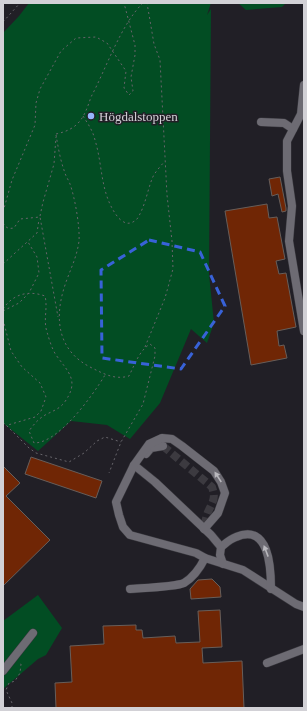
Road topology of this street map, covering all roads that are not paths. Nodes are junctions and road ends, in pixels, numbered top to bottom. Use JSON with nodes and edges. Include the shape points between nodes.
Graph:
{"nodes":[{"id":1,"x":304,"y":85,"type":"edge"},
{"id":2,"x":262,"y":122,"type":"dead end"},
{"id":3,"x":293,"y":129,"type":"junction"},
{"id":4,"x":304,"y":330,"type":"edge"},
{"id":5,"x":163,"y":446,"type":"dead end"},
{"id":6,"x":134,"y":465,"type":"junction"},
{"id":7,"x":204,"y":529,"type":"junction"},
{"id":8,"x":221,"y":547,"type":"junction"},
{"id":9,"x":205,"y":558,"type":"junction"},
{"id":10,"x":223,"y":564,"type":"junction"},
{"id":11,"x":130,"y":589,"type":"dead end"},
{"id":12,"x":271,"y":589,"type":"junction"},
{"id":13,"x":304,"y":606,"type":"edge"},
{"id":14,"x":33,"y":633,"type":"dead end"},
{"id":15,"x":304,"y":649,"type":"edge"},
{"id":16,"x":267,"y":663,"type":"dead end"},
{"id":17,"x":3,"y":671,"type":"edge"}],
"edges":[{"from":1,"to":3,"type":"lane","via":[[301,114]]},
{"from":2,"to":3,"type":"lane","via":[[284,123]]},
{"from":3,"to":4,"type":"lane","via":[[287,141],[292,206],[289,241]]},
{"from":5,"to":6,"type":"lane","via":[[151,448]]},
{"from":6,"to":7,"type":"lane"},
{"from":7,"to":6,"type":"lane","one_way":true,"via":[[218,513],[225,493],[214,471],[172,439],[162,438],[149,444]]},
{"from":6,"to":9,"type":"lane","via":[[116,502],[124,527],[130,535],[196,553]]},
{"from":7,"to":8,"type":"lane"},
{"from":8,"to":10,"type":"lane"},
{"from":12,"to":8,"type":"lane","one_way":true,"via":[[269,560],[261,540],[252,534],[243,534]]},
{"from":9,"to":10,"type":"lane"},
{"from":9,"to":11,"type":"lane","via":[[198,570],[184,583]]},
{"from":10,"to":12,"type":"lane","via":[[244,570]]},
{"from":12,"to":13,"type":"lane"},
{"from":14,"to":17,"type":"lane"},
{"from":15,"to":16,"type":"lane"}]}
